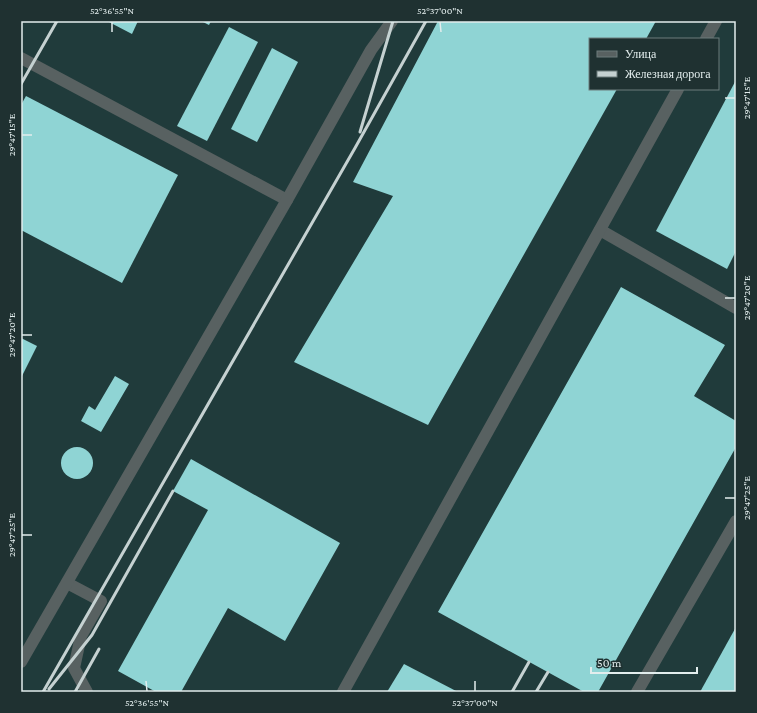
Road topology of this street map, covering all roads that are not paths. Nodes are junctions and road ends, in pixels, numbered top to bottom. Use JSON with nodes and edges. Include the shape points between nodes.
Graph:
{"nodes":[{"id":1,"x":392,"y":21,"type":"edge"},
{"id":2,"x":716,"y":21,"type":"edge"},
{"id":3,"x":707,"y":38,"type":"edge"},
{"id":4,"x":21,"y":58,"type":"edge"},
{"id":5,"x":677,"y":90,"type":"edge"},
{"id":6,"x":287,"y":200,"type":"junction"},
{"id":7,"x":600,"y":230,"type":"junction"},
{"id":8,"x":736,"y":308,"type":"edge"},
{"id":9,"x":736,"y":521,"type":"edge"},
{"id":10,"x":67,"y":583,"type":"junction"},
{"id":11,"x":21,"y":662,"type":"edge"},
{"id":12,"x":88,"y":692,"type":"edge"},
{"id":13,"x":343,"y":692,"type":"edge"},
{"id":14,"x":637,"y":692,"type":"edge"}],
"edges":[{"from":1,"to":6,"type":"lane","via":[[371,50]]},
{"from":2,"to":3,"type":"lane"},
{"from":4,"to":6,"type":"lane"},
{"from":5,"to":7,"type":"lane"},
{"from":6,"to":10,"type":"lane"},
{"from":7,"to":8,"type":"lane"},
{"from":7,"to":13,"type":"lane"},
{"from":9,"to":14,"type":"lane"},
{"from":10,"to":11,"type":"lane"},
{"from":10,"to":12,"type":"lane","via":[[101,601],[81,636],[74,668]]}]}
